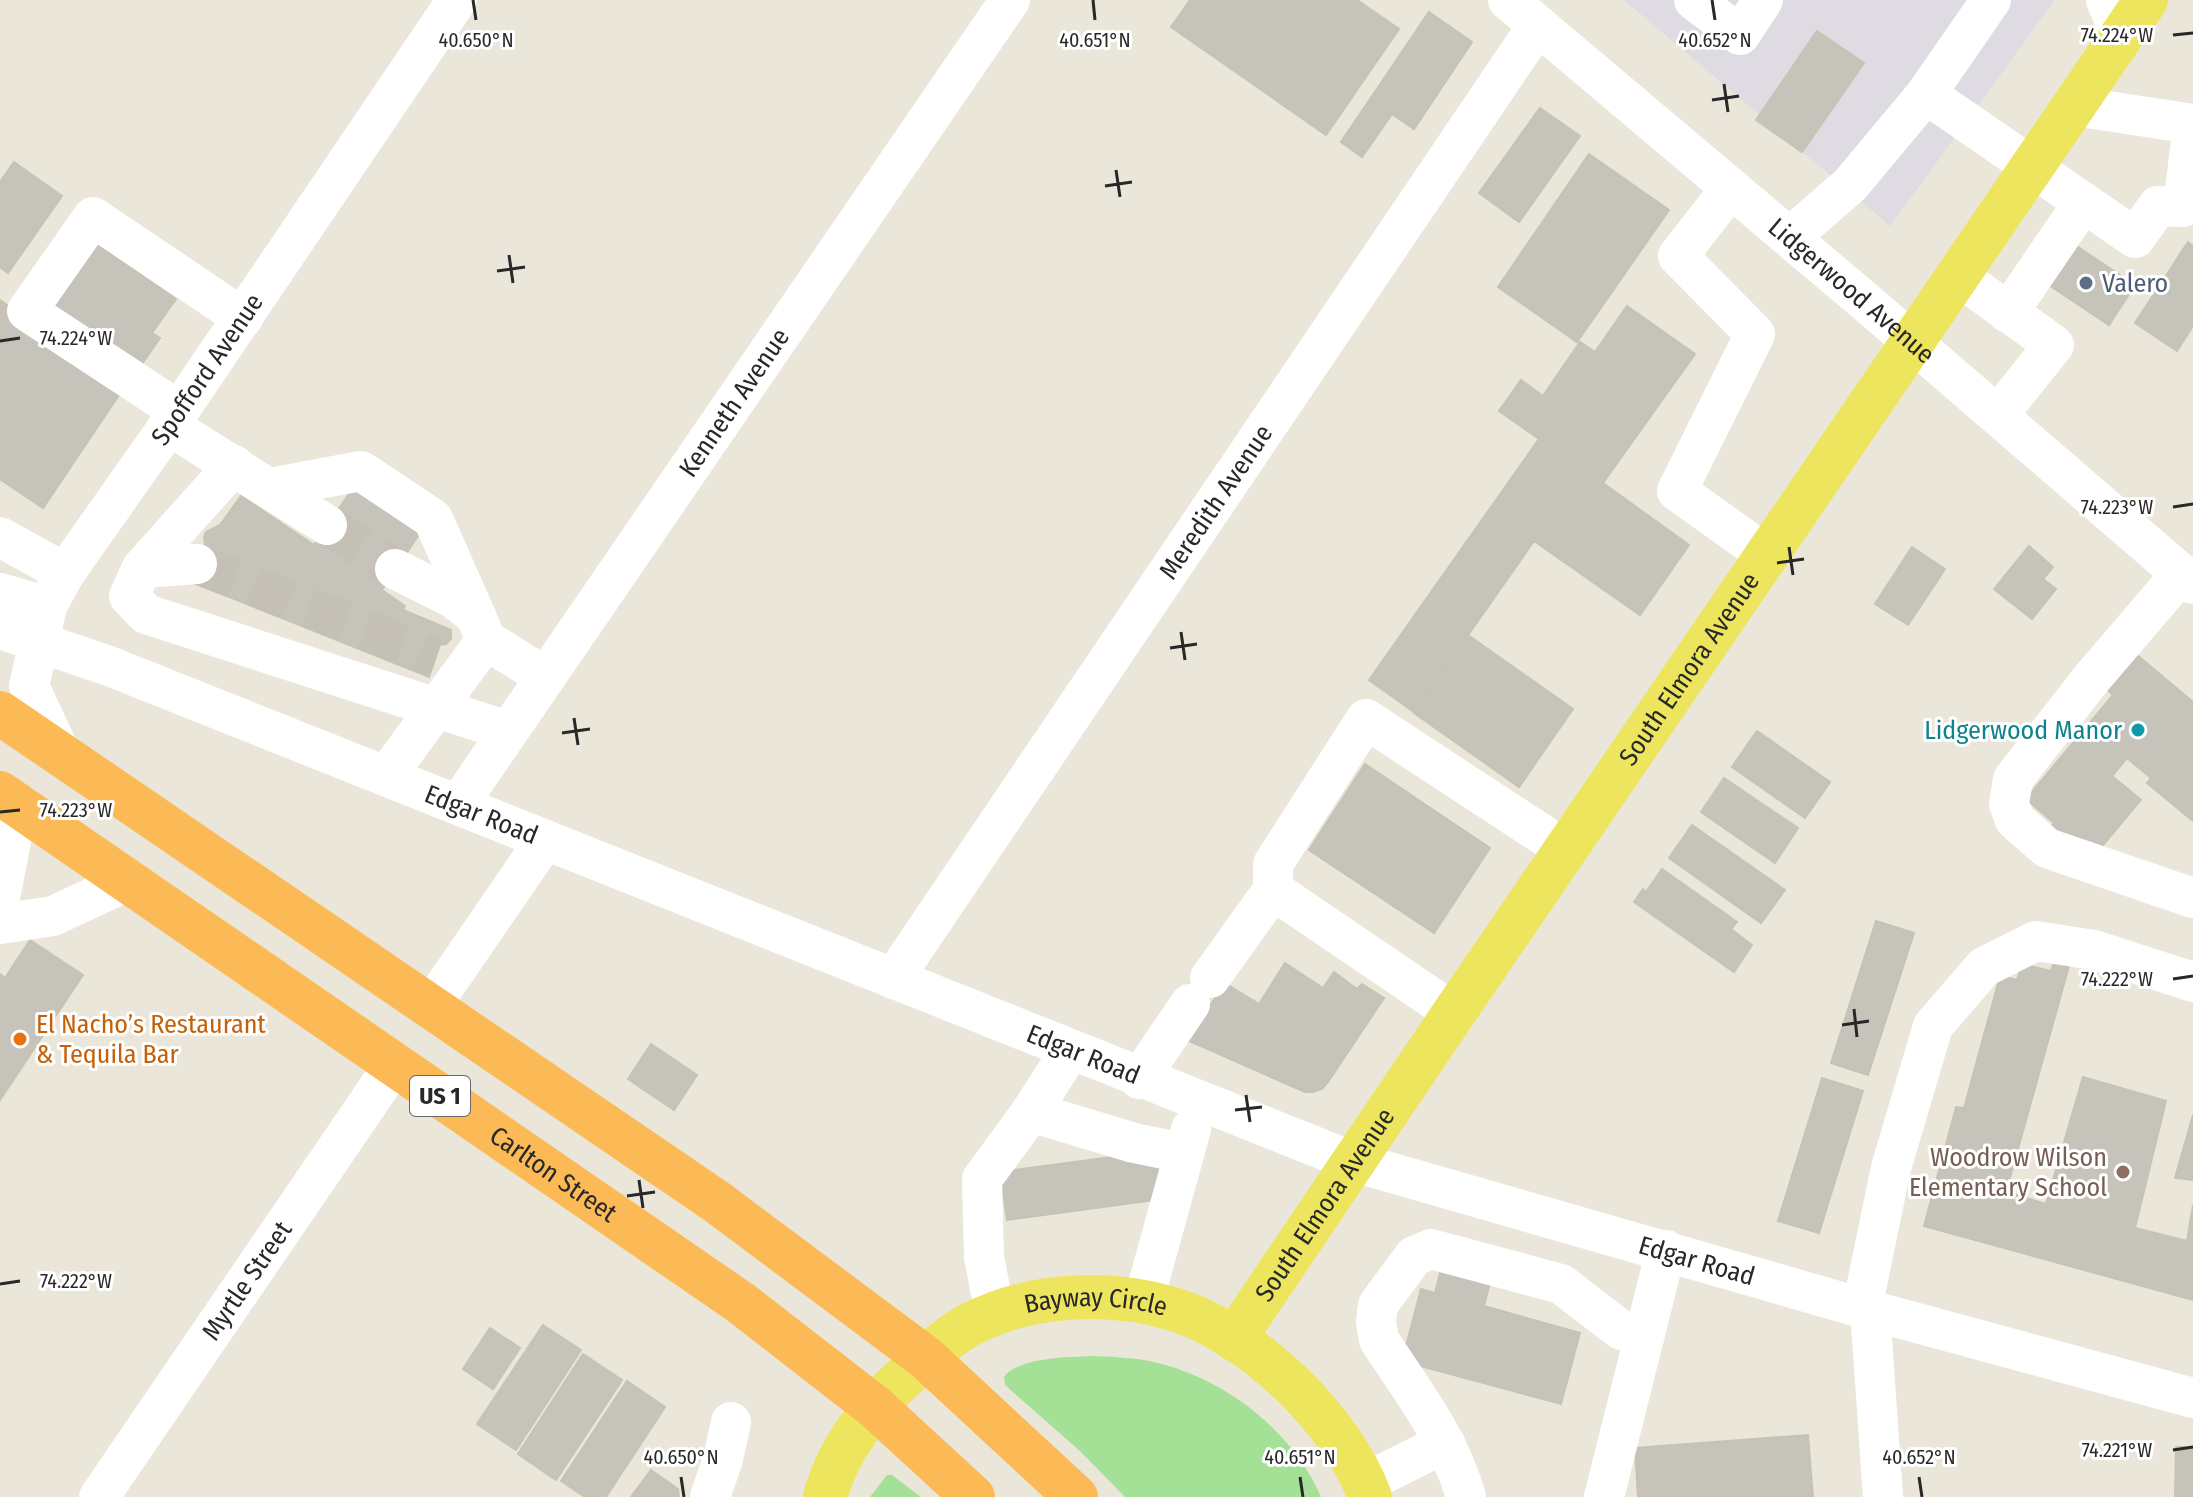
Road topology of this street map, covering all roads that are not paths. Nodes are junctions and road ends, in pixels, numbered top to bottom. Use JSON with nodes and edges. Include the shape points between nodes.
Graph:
{"nodes":[{"id":1,"x":457,"y":0,"type":"edge"},
{"id":2,"x":1010,"y":0,"type":"edge"},
{"id":3,"x":1694,"y":0,"type":"edge"},
{"id":4,"x":1763,"y":0,"type":"edge"},
{"id":5,"x":1991,"y":0,"type":"edge"},
{"id":6,"x":2146,"y":0,"type":"edge"},
{"id":7,"x":1523,"y":12,"type":"edge"},
{"id":8,"x":2114,"y":18,"type":"edge"},
{"id":9,"x":1926,"y":94,"type":"junction"},
{"id":10,"x":2074,"y":106,"type":"junction"},
{"id":11,"x":2193,"y":124,"type":"edge"},
{"id":12,"x":2032,"y":167,"type":"junction"},
{"id":13,"x":1731,"y":188,"type":"junction"},
{"id":14,"x":2083,"y":203,"type":"junction"},
{"id":15,"x":1790,"y":237,"type":"junction"},
{"id":16,"x":1958,"y":276,"type":"junction"},
{"id":17,"x":2008,"y":313,"type":"junction"},
{"id":18,"x":243,"y":318,"type":"junction"},
{"id":19,"x":1912,"y":341,"type":"junction"},
{"id":20,"x":1998,"y":415,"type":"junction"},
{"id":21,"x":174,"y":418,"type":"junction"},
{"id":22,"x":234,"y":465,"type":"junction"},
{"id":23,"x":270,"y":488,"type":"junction"},
{"id":24,"x":327,"y":525,"type":"tunnel mouth"},
{"id":25,"x":0,"y":537,"type":"edge"},
{"id":26,"x":1768,"y":556,"type":"junction"},
{"id":27,"x":197,"y":564,"type":"tunnel mouth"},
{"id":28,"x":142,"y":568,"type":"junction"},
{"id":29,"x":395,"y":569,"type":"tunnel mouth"},
{"id":30,"x":2187,"y":579,"type":"edge"},
{"id":31,"x":0,"y":593,"type":"edge"},
{"id":32,"x":50,"y":607,"type":"junction"},
{"id":33,"x":0,"y":629,"type":"edge"},
{"id":34,"x":466,"y":646,"type":"junction"},
{"id":35,"x":544,"y":676,"type":"junction"},
{"id":36,"x":437,"y":709,"type":"junction"},
{"id":37,"x":0,"y":713,"type":"edge"},
{"id":38,"x":508,"y":731,"type":"junction"},
{"id":39,"x":61,"y":755,"type":"junction"},
{"id":40,"x":387,"y":775,"type":"junction"},
{"id":41,"x":9,"y":799,"type":"edge"},
{"id":42,"x":458,"y":805,"type":"junction"},
{"id":43,"x":545,"y":840,"type":"junction"},
{"id":44,"x":1566,"y":850,"type":"junction"},
{"id":45,"x":128,"y":881,"type":"junction"},
{"id":46,"x":1273,"y":890,"type":"junction"},
{"id":47,"x":0,"y":898,"type":"edge"},
{"id":48,"x":2193,"y":898,"type":"edge"},
{"id":49,"x":0,"y":924,"type":"edge"},
{"id":50,"x":893,"y":979,"type":"junction"},
{"id":51,"x":2193,"y":982,"type":"edge"},
{"id":52,"x":431,"y":1006,"type":"junction"},
{"id":53,"x":1454,"y":1013,"type":"junction"},
{"id":54,"x":1070,"y":1051,"type":"junction"},
{"id":55,"x":394,"y":1065,"type":"junction"},
{"id":56,"x":1139,"y":1079,"type":"junction"},
{"id":57,"x":1200,"y":1102,"type":"junction"},
{"id":58,"x":1031,"y":1112,"type":"junction"},
{"id":59,"x":1183,"y":1153,"type":"junction"},
{"id":60,"x":1354,"y":1162,"type":"junction"},
{"id":61,"x":1666,"y":1250,"type":"junction"},
{"id":62,"x":1143,"y":1303,"type":"junction"},
{"id":63,"x":1866,"y":1309,"type":"junction"},
{"id":64,"x":995,"y":1314,"type":"junction"},
{"id":65,"x":1645,"y":1335,"type":"junction"},
{"id":66,"x":1234,"y":1339,"type":"junction"},
{"id":67,"x":926,"y":1358,"type":"junction"},
{"id":68,"x":2193,"y":1398,"type":"edge"},
{"id":69,"x":875,"y":1407,"type":"junction"},
{"id":70,"x":731,"y":1422,"type":"dead end"},
{"id":71,"x":1445,"y":1443,"type":"junction"},
{"id":72,"x":1368,"y":1490,"type":"edge"},
{"id":73,"x":99,"y":1497,"type":"edge"},
{"id":74,"x":710,"y":1497,"type":"edge"},
{"id":75,"x":825,"y":1497,"type":"edge"},
{"id":76,"x":973,"y":1497,"type":"edge"},
{"id":77,"x":1076,"y":1497,"type":"edge"},
{"id":78,"x":1466,"y":1497,"type":"edge"},
{"id":79,"x":1604,"y":1497,"type":"edge"},
{"id":80,"x":1883,"y":1497,"type":"edge"}],
"edges":[{"from":1,"to":18,"type":"street","name":"Spofford Avenue"},
{"from":2,"to":35,"type":"street","name":"Kenneth Avenue"},
{"from":3,"to":4,"type":"street","via":[[1740,35]]},
{"from":5,"to":9,"type":"street"},
{"from":6,"to":8,"type":"main road","name":"South Elmora Avenue"},
{"from":7,"to":13,"type":"street","name":"Lidgerwood Avenue"},
{"from":7,"to":50,"type":"street","name":"Meredith Avenue"},
{"from":8,"to":10,"type":"main road","name":"South Elmora Avenue"},
{"from":9,"to":12,"type":"street"},
{"from":9,"to":15,"type":"street","via":[[1850,185]]},
{"from":10,"to":11,"type":"street"},
{"from":10,"to":12,"type":"main road","name":"South Elmora Avenue"},
{"from":11,"to":14,"type":"street","via":[[2183,207],[2158,206],[2135,238]]},
{"from":12,"to":14,"type":"street"},
{"from":12,"to":16,"type":"main road","name":"South Elmora Avenue"},
{"from":13,"to":15,"type":"street","name":"Lidgerwood Avenue"},
{"from":13,"to":26,"type":"street","via":[[1678,256],[1755,334],[1677,491]]},
{"from":14,"to":17,"type":"street"},
{"from":15,"to":19,"type":"street","name":"Lidgerwood Avenue"},
{"from":16,"to":17,"type":"street"},
{"from":16,"to":19,"type":"main road","name":"South Elmora Avenue"},
{"from":17,"to":20,"type":"street","via":[[2054,345]]},
{"from":18,"to":21,"type":"street","name":"Spofford Avenue"},
{"from":18,"to":21,"type":"street","via":[[93,217],[27,311]]},
{"from":19,"to":20,"type":"street","name":"Lidgerwood Avenue"},
{"from":19,"to":26,"type":"main road","name":"South Elmora Avenue"},
{"from":20,"to":30,"type":"street","name":"Lidgerwood Avenue"},
{"from":21,"to":22,"type":"street"},
{"from":21,"to":32,"type":"street","name":"Spofford Avenue"},
{"from":22,"to":23,"type":"street"},
{"from":22,"to":28,"type":"street"},
{"from":23,"to":24,"type":"street"},
{"from":23,"to":34,"type":"street","via":[[361,471],[433,519]]},
{"from":25,"to":32,"type":"street"},
{"from":26,"to":44,"type":"main road","name":"South Elmora Avenue"},
{"from":27,"to":28,"type":"street"},
{"from":28,"to":36,"type":"street","via":[[129,596],[146,614]]},
{"from":29,"to":34,"type":"street","via":[[453,598]]},
{"from":30,"to":48,"type":"street","via":[[2092,678],[2013,779],[2009,804],[2015,820],[2047,848]]},
{"from":31,"to":32,"type":"street"},
{"from":32,"to":33,"type":"street","name":"Edgar Road"},
{"from":32,"to":39,"type":"street","name":"Spofford Avenue","via":[[29,686]]},
{"from":32,"to":40,"type":"street","name":"Edgar Road","via":[[109,666]]},
{"from":34,"to":35,"type":"street"},
{"from":34,"to":36,"type":"street"},
{"from":35,"to":38,"type":"street","name":"Kenneth Avenue"},
{"from":36,"to":38,"type":"street"},
{"from":36,"to":40,"type":"street"},
{"from":37,"to":39,"type":"highway","number":"US 1"},
{"from":38,"to":42,"type":"street","name":"Kenneth Avenue"},
{"from":39,"to":52,"type":"highway","number":"US 1"},
{"from":40,"to":42,"type":"street","name":"Edgar Road"},
{"from":41,"to":45,"type":"highway","name":"Carlton Street","number":"US 1"},
{"from":41,"to":47,"type":"street"},
{"from":42,"to":43,"type":"street","name":"Edgar Road"},
{"from":43,"to":50,"type":"street","name":"Edgar Road"},
{"from":43,"to":52,"type":"street"},
{"from":44,"to":46,"type":"street","via":[[1366,719],[1273,864]]},
{"from":44,"to":53,"type":"main road","name":"South Elmora Avenue"},
{"from":45,"to":49,"type":"street","via":[[53,916]]},
{"from":45,"to":55,"type":"highway","name":"Carlton Street","number":"US 1"},
{"from":46,"to":53,"type":"street"},
{"from":46,"to":56,"type":"street"},
{"from":50,"to":54,"type":"street","name":"Edgar Road"},
{"from":51,"to":63,"type":"street","via":[[2094,950],[2036,941],[1984,967],[1933,1026],[1891,1168]]},
{"from":52,"to":67,"type":"highway","number":"US 1","via":[[717,1202]]},
{"from":53,"to":60,"type":"main road","name":"South Elmora Avenue"},
{"from":54,"to":56,"type":"street","name":"Edgar Road"},
{"from":54,"to":58,"type":"street"},
{"from":55,"to":69,"type":"highway","name":"Carlton Street","number":"US 1","via":[[681,1260]]},
{"from":55,"to":73,"type":"street","name":"Myrtle Street"},
{"from":56,"to":57,"type":"street","name":"Edgar Road"},
{"from":57,"to":59,"type":"street"},
{"from":57,"to":60,"type":"street","name":"Edgar Road"},
{"from":58,"to":59,"type":"street"},
{"from":58,"to":64,"type":"street","via":[[982,1179],[984,1257]]},
{"from":59,"to":62,"type":"street"},
{"from":60,"to":61,"type":"street","name":"Edgar Road"},
{"from":60,"to":66,"type":"main road","name":"South Elmora Avenue"},
{"from":61,"to":63,"type":"street","name":"Edgar Road"},
{"from":61,"to":65,"type":"street"},
{"from":62,"to":64,"type":"main road","name":"Bayway Circle","via":[[1092,1297]]},
{"from":62,"to":66,"type":"main road","name":"Bayway Circle","via":[[1187,1314]]},
{"from":63,"to":68,"type":"street","name":"Edgar Road"},
{"from":63,"to":80,"type":"street"},
{"from":64,"to":67,"type":"main road","name":"Bayway Circle","via":[[970,1325]]},
{"from":65,"to":71,"type":"street","via":[[1621,1330],[1561,1284],[1431,1249],[1414,1256],[1378,1305],[1376,1322],[1379,1340]]},
{"from":65,"to":79,"type":"street"},
{"from":66,"to":72,"type":"main road","name":"Bayway Circle","via":[[1281,1374],[1320,1413]]},
{"from":67,"to":69,"type":"main road","name":"Bayway Circle"},
{"from":67,"to":77,"type":"highway"},
{"from":69,"to":75,"type":"main road","name":"Bayway Circle","via":[[845,1450]]},
{"from":69,"to":76,"type":"highway","name":"Carlton Street","number":"US 1"},
{"from":70,"to":74,"type":"street"},
{"from":71,"to":72,"type":"street"},
{"from":71,"to":78,"type":"street"}]}
